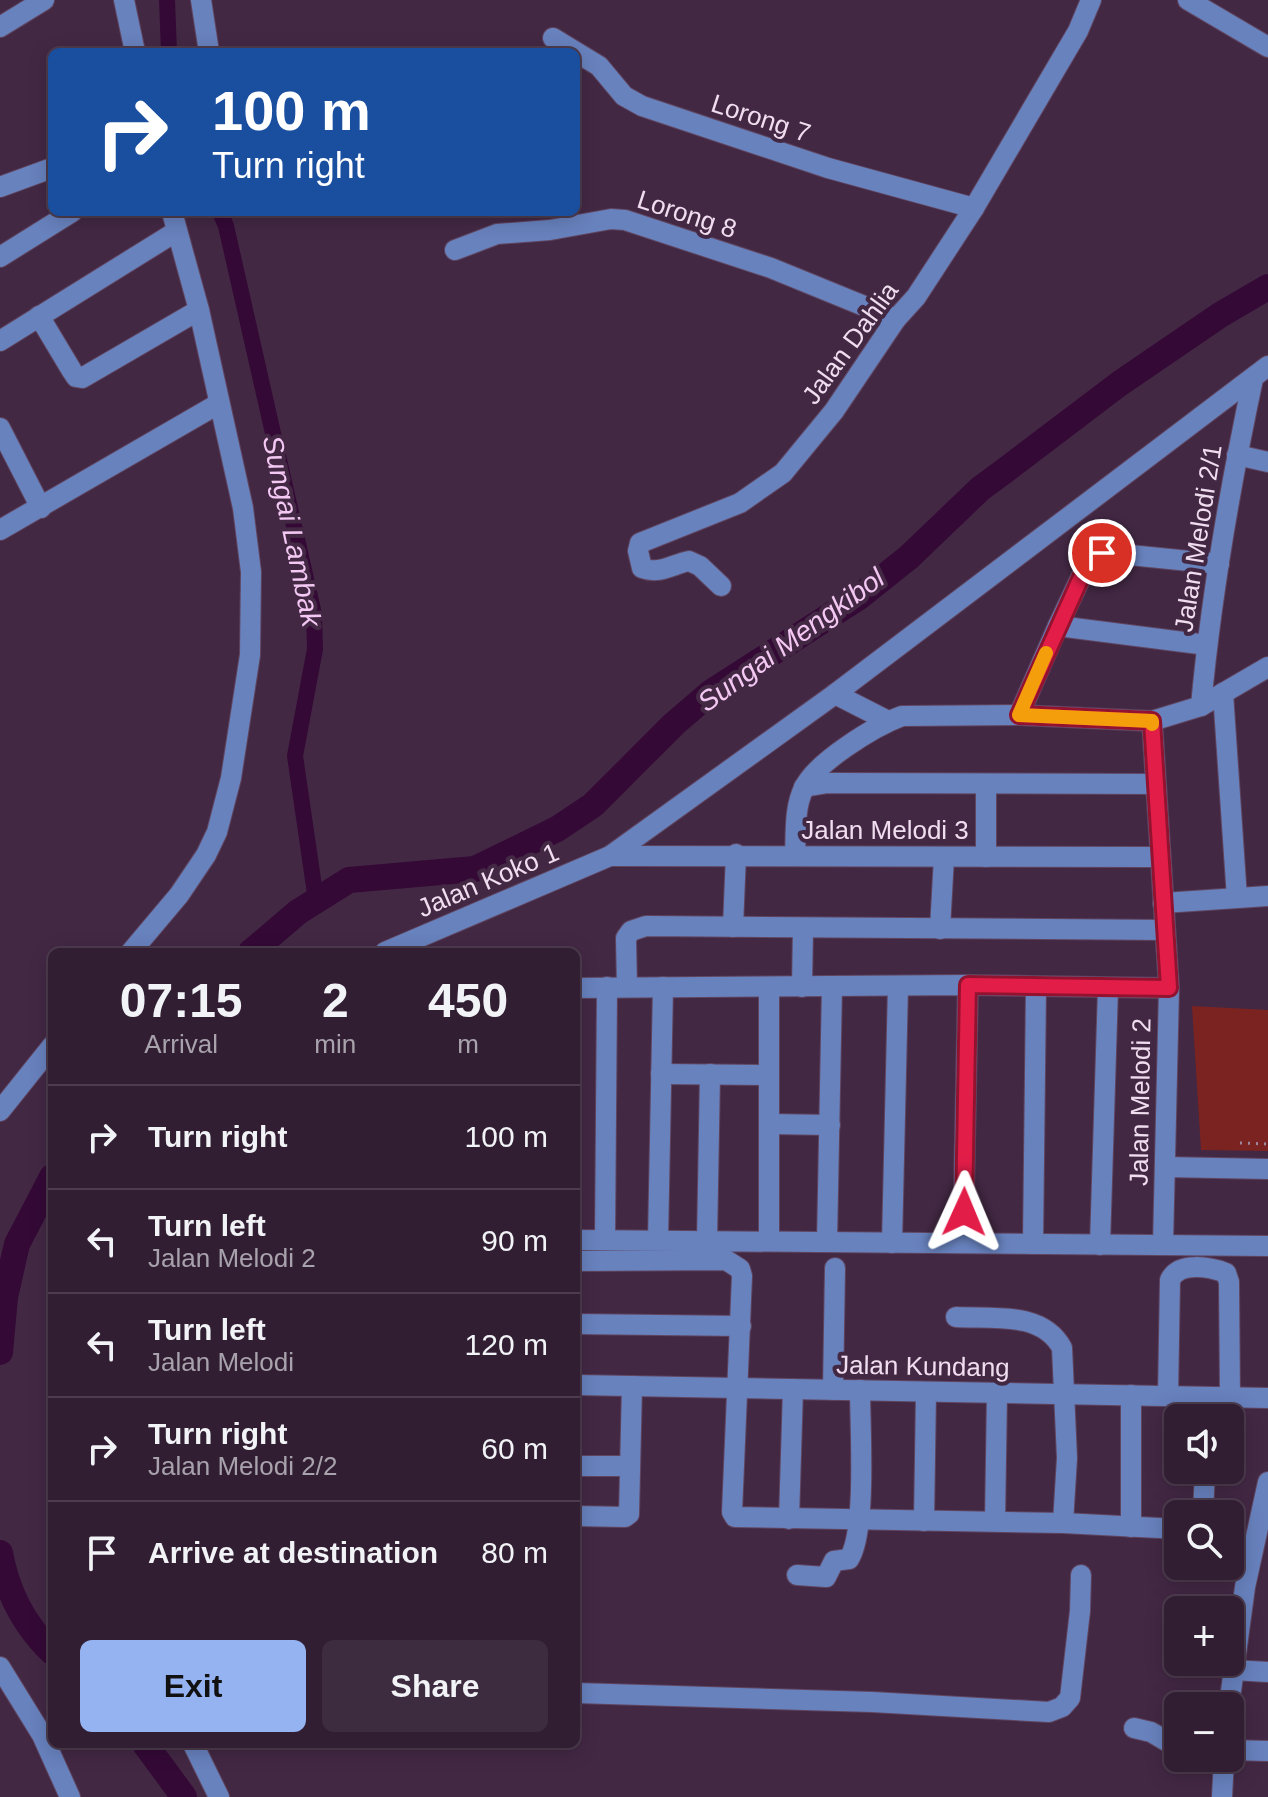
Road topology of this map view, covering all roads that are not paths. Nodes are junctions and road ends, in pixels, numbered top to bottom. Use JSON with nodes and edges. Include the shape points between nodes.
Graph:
{"nodes":[{"id":1,"x":44,"y":0,"type":"edge"},
{"id":2,"x":124,"y":0,"type":"edge"},
{"id":3,"x":201,"y":0,"type":"edge"},
{"id":4,"x":1091,"y":0,"type":"edge"},
{"id":5,"x":1188,"y":0,"type":"edge"},
{"id":6,"x":0,"y":27,"type":"edge"},
{"id":7,"x":553,"y":38,"type":"dead end"},
{"id":8,"x":1268,"y":47,"type":"edge"},
{"id":9,"x":134,"y":48,"type":"edge"},
{"id":10,"x":208,"y":48,"type":"edge"},
{"id":11,"x":569,"y":48,"type":"edge"},
{"id":12,"x":580,"y":54,"type":"edge"},
{"id":13,"x":48,"y":169,"type":"edge"},
{"id":14,"x":0,"y":187,"type":"edge"},
{"id":15,"x":974,"y":208,"type":"junction"},
{"id":16,"x":66,"y":216,"type":"edge"},
{"id":17,"x":174,"y":221,"type":"edge"},
{"id":18,"x":455,"y":250,"type":"dead end"},
{"id":19,"x":0,"y":257,"type":"edge"},
{"id":20,"x":199,"y":310,"type":"junction"},
{"id":21,"x":39,"y":316,"type":"junction"},
{"id":22,"x":896,"y":319,"type":"junction"},
{"id":23,"x":0,"y":341,"type":"edge"},
{"id":24,"x":1260,"y":372,"type":"edge"},
{"id":25,"x":218,"y":404,"type":"junction"},
{"id":26,"x":0,"y":428,"type":"edge"},
{"id":27,"x":1237,"y":455,"type":"junction"},
{"id":28,"x":1268,"y":462,"type":"edge"},
{"id":29,"x":41,"y":508,"type":"junction"},
{"id":30,"x":0,"y":530,"type":"edge"},
{"id":31,"x":1219,"y":564,"type":"junction"},
{"id":32,"x":721,"y":586,"type":"dead end"},
{"id":33,"x":1058,"y":626,"type":"junction"},
{"id":34,"x":1207,"y":645,"type":"junction"},
{"id":35,"x":1268,"y":667,"type":"edge"},
{"id":36,"x":1223,"y":693,"type":"junction"},
{"id":37,"x":835,"y":694,"type":"junction"},
{"id":38,"x":1201,"y":706,"type":"junction"},
{"id":39,"x":1019,"y":715,"type":"junction"},
{"id":40,"x":888,"y":721,"type":"junction"},
{"id":41,"x":1152,"y":721,"type":"junction"},
{"id":42,"x":986,"y":784,"type":"junction"},
{"id":43,"x":1155,"y":784,"type":"junction"},
{"id":44,"x":804,"y":787,"type":"junction"},
{"id":45,"x":736,"y":854,"type":"junction"},
{"id":46,"x":610,"y":856,"type":"junction"},
{"id":47,"x":795,"y":856,"type":"junction"},
{"id":48,"x":944,"y":857,"type":"junction"},
{"id":49,"x":986,"y":857,"type":"junction"},
{"id":50,"x":1160,"y":857,"type":"junction"},
{"id":51,"x":1268,"y":896,"type":"edge"},
{"id":52,"x":1237,"y":898,"type":"junction"},
{"id":53,"x":1163,"y":903,"type":"junction"},
{"id":54,"x":733,"y":927,"type":"junction"},
{"id":55,"x":803,"y":928,"type":"junction"},
{"id":56,"x":940,"y":929,"type":"junction"},
{"id":57,"x":1165,"y":930,"type":"junction"},
{"id":58,"x":143,"y":948,"type":"edge"},
{"id":59,"x":394,"y":948,"type":"edge"},
{"id":60,"x":968,"y":985,"type":"junction"},
{"id":61,"x":832,"y":986,"type":"junction"},
{"id":62,"x":898,"y":986,"type":"junction"},
{"id":63,"x":617,"y":987,"type":"junction"},
{"id":64,"x":663,"y":987,"type":"junction"},
{"id":65,"x":769,"y":987,"type":"junction"},
{"id":66,"x":802,"y":987,"type":"junction"},
{"id":67,"x":1036,"y":987,"type":"junction"},
{"id":68,"x":580,"y":988,"type":"edge"},
{"id":69,"x":1108,"y":988,"type":"junction"},
{"id":70,"x":1169,"y":988,"type":"junction"},
{"id":71,"x":48,"y":1051,"type":"edge"},
{"id":72,"x":661,"y":1074,"type":"junction"},
{"id":73,"x":710,"y":1074,"type":"junction"},
{"id":74,"x":769,"y":1075,"type":"junction"},
{"id":75,"x":0,"y":1111,"type":"edge"},
{"id":76,"x":770,"y":1124,"type":"junction"},
{"id":77,"x":830,"y":1125,"type":"junction"},
{"id":78,"x":1165,"y":1167,"type":"junction"},
{"id":79,"x":1268,"y":1169,"type":"edge"},
{"id":80,"x":580,"y":1240,"type":"edge"},
{"id":81,"x":605,"y":1240,"type":"junction"},
{"id":82,"x":658,"y":1240,"type":"junction"},
{"id":83,"x":707,"y":1241,"type":"junction"},
{"id":84,"x":769,"y":1241,"type":"junction"},
{"id":85,"x":827,"y":1242,"type":"junction"},
{"id":86,"x":892,"y":1243,"type":"junction"},
{"id":87,"x":963,"y":1243,"type":"junction"},
{"id":88,"x":1033,"y":1244,"type":"junction"},
{"id":89,"x":1100,"y":1245,"type":"junction"},
{"id":90,"x":1163,"y":1245,"type":"junction"},
{"id":91,"x":1268,"y":1246,"type":"edge"},
{"id":92,"x":580,"y":1261,"type":"edge"},
{"id":93,"x":835,"y":1268,"type":"dead end"},
{"id":94,"x":956,"y":1317,"type":"dead end"},
{"id":95,"x":580,"y":1324,"type":"edge"},
{"id":96,"x":741,"y":1326,"type":"junction"},
{"id":97,"x":580,"y":1385,"type":"edge"},
{"id":98,"x":632,"y":1386,"type":"junction"},
{"id":99,"x":739,"y":1388,"type":"junction"},
{"id":100,"x":793,"y":1389,"type":"junction"},
{"id":101,"x":833,"y":1390,"type":"junction"},
{"id":102,"x":860,"y":1390,"type":"junction"},
{"id":103,"x":926,"y":1392,"type":"junction"},
{"id":104,"x":997,"y":1393,"type":"junction"},
{"id":105,"x":1066,"y":1394,"type":"junction"},
{"id":106,"x":1131,"y":1395,"type":"junction"},
{"id":107,"x":1168,"y":1396,"type":"junction"},
{"id":108,"x":1207,"y":1397,"type":"junction"},
{"id":109,"x":1230,"y":1397,"type":"junction"},
{"id":110,"x":1268,"y":1398,"type":"edge"},
{"id":111,"x":1207,"y":1404,"type":"edge"},
{"id":112,"x":580,"y":1466,"type":"edge"},
{"id":113,"x":630,"y":1466,"type":"junction"},
{"id":114,"x":1268,"y":1482,"type":"edge"},
{"id":115,"x":580,"y":1516,"type":"edge"},
{"id":116,"x":789,"y":1519,"type":"junction"},
{"id":117,"x":859,"y":1520,"type":"junction"},
{"id":118,"x":924,"y":1521,"type":"junction"},
{"id":119,"x":995,"y":1521,"type":"junction"},
{"id":120,"x":1063,"y":1523,"type":"junction"},
{"id":121,"x":1131,"y":1527,"type":"junction"},
{"id":122,"x":1164,"y":1528,"type":"edge"},
{"id":123,"x":797,"y":1575,"type":"dead end"},
{"id":124,"x":1081,"y":1575,"type":"dead end"},
{"id":125,"x":1244,"y":1596,"type":"edge"},
{"id":126,"x":0,"y":1667,"type":"edge"},
{"id":127,"x":1244,"y":1671,"type":"edge"},
{"id":128,"x":1268,"y":1672,"type":"edge"},
{"id":129,"x":580,"y":1693,"type":"edge"},
{"id":130,"x":1134,"y":1728,"type":"dead end"},
{"id":131,"x":1164,"y":1740,"type":"edge"},
{"id":132,"x":195,"y":1748,"type":"edge"},
{"id":133,"x":1244,"y":1750,"type":"edge"},
{"id":134,"x":1268,"y":1751,"type":"edge"},
{"id":135,"x":1223,"y":1772,"type":"edge"},
{"id":136,"x":70,"y":1797,"type":"edge"},
{"id":137,"x":219,"y":1797,"type":"edge"},
{"id":138,"x":1222,"y":1797,"type":"edge"}],
"edges":[{"from":1,"to":6,"type":"street"},
{"from":2,"to":9,"type":"street"},
{"from":3,"to":10,"type":"street"},
{"from":4,"to":15,"type":"street","name":"Jalan Dahlia"},
{"from":5,"to":8,"type":"street"},
{"from":7,"to":11,"type":"street","name":"Lorong 7"},
{"from":12,"to":15,"type":"street","name":"Lorong 7","via":[[642,106],[828,168]]},
{"from":13,"to":14,"type":"street"},
{"from":15,"to":22,"type":"street","name":"Jalan Dahlia"},
{"from":16,"to":19,"type":"street"},
{"from":17,"to":20,"type":"street"},
{"from":17,"to":21,"type":"street"},
{"from":18,"to":22,"type":"street","name":"Lorong 8","via":[[497,234],[625,220],[771,268]]},
{"from":20,"to":21,"type":"street","via":[[82,378],[76,377]]},
{"from":20,"to":25,"type":"street"},
{"from":21,"to":23,"type":"street"},
{"from":22,"to":32,"type":"street","name":"Jalan Dahlia","via":[[834,411],[783,473],[740,503],[640,543],[642,568],[651,572],[689,561]]},
{"from":24,"to":27,"type":"street","name":"Jalan Melodi 2/1"},
{"from":24,"to":37,"type":"street"},
{"from":25,"to":29,"type":"street"},
{"from":25,"to":58,"type":"street","via":[[249,551],[248,680],[217,832]]},
{"from":26,"to":29,"type":"street"},
{"from":27,"to":28,"type":"street"},
{"from":27,"to":31,"type":"street","name":"Jalan Melodi 2/1"},
{"from":29,"to":30,"type":"street"},
{"from":31,"to":33,"type":"street","via":[[1095,555]]},
{"from":31,"to":34,"type":"street","name":"Jalan Melodi 2/1"},
{"from":33,"to":34,"type":"street"},
{"from":33,"to":39,"type":"street"},
{"from":34,"to":38,"type":"street","name":"Jalan Melodi 2/1"},
{"from":35,"to":36,"type":"street"},
{"from":36,"to":38,"type":"street"},
{"from":36,"to":52,"type":"street"},
{"from":37,"to":40,"type":"street"},
{"from":37,"to":46,"type":"street"},
{"from":38,"to":41,"type":"street"},
{"from":39,"to":40,"type":"street","via":[[902,716]]},
{"from":39,"to":41,"type":"street"},
{"from":40,"to":44,"type":"street","via":[[820,768]]},
{"from":41,"to":43,"type":"street","name":"Jalan Melodi 2"},
{"from":42,"to":43,"type":"street"},
{"from":42,"to":44,"type":"street"},
{"from":42,"to":49,"type":"street"},
{"from":43,"to":50,"type":"street","name":"Jalan Melodi 2"},
{"from":44,"to":47,"type":"street"},
{"from":45,"to":46,"type":"street","name":"Jalan Melodi 3"},
{"from":45,"to":47,"type":"street","name":"Jalan Melodi 3"},
{"from":45,"to":54,"type":"street"},
{"from":46,"to":59,"type":"street","name":"Jalan Koko 1"},
{"from":47,"to":48,"type":"street","name":"Jalan Melodi 3"},
{"from":48,"to":49,"type":"street","name":"Jalan Melodi 3"},
{"from":48,"to":56,"type":"street"},
{"from":49,"to":50,"type":"street","name":"Jalan Melodi 3"},
{"from":50,"to":53,"type":"street","name":"Jalan Melodi 2"},
{"from":51,"to":52,"type":"street"},
{"from":52,"to":53,"type":"street"},
{"from":53,"to":57,"type":"street","name":"Jalan Melodi 2"},
{"from":54,"to":55,"type":"street"},
{"from":54,"to":63,"type":"street","via":[[646,926],[631,931]]},
{"from":55,"to":56,"type":"street"},
{"from":55,"to":66,"type":"street"},
{"from":56,"to":57,"type":"street"},
{"from":57,"to":70,"type":"street","name":"Jalan Melodi 2"},
{"from":60,"to":62,"type":"street"},
{"from":60,"to":67,"type":"street"},
{"from":60,"to":87,"type":"street"},
{"from":61,"to":62,"type":"street"},
{"from":61,"to":66,"type":"street"},
{"from":61,"to":77,"type":"street"},
{"from":62,"to":86,"type":"street"},
{"from":63,"to":64,"type":"street"},
{"from":63,"to":68,"type":"street"},
{"from":63,"to":81,"type":"street"},
{"from":64,"to":65,"type":"street"},
{"from":64,"to":72,"type":"street"},
{"from":65,"to":66,"type":"street"},
{"from":65,"to":74,"type":"street"},
{"from":67,"to":69,"type":"street"},
{"from":67,"to":88,"type":"street"},
{"from":69,"to":70,"type":"street"},
{"from":69,"to":89,"type":"street"},
{"from":70,"to":78,"type":"street","name":"Jalan Melodi 2"},
{"from":71,"to":75,"type":"street"},
{"from":72,"to":73,"type":"street"},
{"from":72,"to":82,"type":"street"},
{"from":73,"to":74,"type":"street"},
{"from":73,"to":83,"type":"street"},
{"from":74,"to":76,"type":"street"},
{"from":76,"to":77,"type":"street"},
{"from":76,"to":84,"type":"street"},
{"from":77,"to":85,"type":"street"},
{"from":78,"to":79,"type":"street"},
{"from":78,"to":90,"type":"street","name":"Jalan Melodi 2"},
{"from":80,"to":81,"type":"street"},
{"from":81,"to":82,"type":"street"},
{"from":82,"to":83,"type":"street"},
{"from":83,"to":84,"type":"street"},
{"from":84,"to":85,"type":"street"},
{"from":85,"to":86,"type":"street"},
{"from":86,"to":87,"type":"street"},
{"from":87,"to":88,"type":"street"},
{"from":88,"to":89,"type":"street"},
{"from":89,"to":90,"type":"street"},
{"from":90,"to":91,"type":"street"},
{"from":92,"to":96,"type":"street","via":[[726,1260],[742,1276]]},
{"from":93,"to":101,"type":"street"},
{"from":94,"to":105,"type":"street","via":[[1045,1327],[1062,1348]]},
{"from":95,"to":96,"type":"street"},
{"from":96,"to":99,"type":"street"},
{"from":97,"to":98,"type":"street","name":"Jalan Kundang"},
{"from":98,"to":99,"type":"street","name":"Jalan Kundang"},
{"from":98,"to":113,"type":"street"},
{"from":99,"to":100,"type":"street","name":"Jalan Kundang"},
{"from":99,"to":116,"type":"street","via":[[732,1512],[740,1519]]},
{"from":100,"to":101,"type":"street","name":"Jalan Kundang"},
{"from":100,"to":116,"type":"street"},
{"from":101,"to":102,"type":"street","name":"Jalan Kundang"},
{"from":102,"to":103,"type":"street","name":"Jalan Kundang"},
{"from":102,"to":117,"type":"street"},
{"from":103,"to":104,"type":"street","name":"Jalan Kundang"},
{"from":103,"to":118,"type":"street"},
{"from":104,"to":105,"type":"street","name":"Jalan Kundang"},
{"from":104,"to":119,"type":"street"},
{"from":105,"to":106,"type":"street","name":"Jalan Kundang"},
{"from":105,"to":120,"type":"street"},
{"from":106,"to":107,"type":"street","name":"Jalan Kundang"},
{"from":106,"to":121,"type":"street"},
{"from":107,"to":108,"type":"street","name":"Jalan Kundang"},
{"from":107,"to":109,"type":"street","via":[[1169,1289],[1172,1274],[1181,1268],[1226,1273]]},
{"from":108,"to":109,"type":"street","name":"Jalan Kundang"},
{"from":108,"to":111,"type":"street"},
{"from":109,"to":110,"type":"street","name":"Jalan Kundang"},
{"from":112,"to":113,"type":"street"},
{"from":113,"to":115,"type":"street","via":[[630,1510],[625,1517]]},
{"from":114,"to":125,"type":"street"},
{"from":116,"to":117,"type":"street"},
{"from":117,"to":118,"type":"street"},
{"from":117,"to":123,"type":"street","via":[[849,1559],[834,1561],[826,1577]]},
{"from":118,"to":119,"type":"street"},
{"from":119,"to":120,"type":"street"},
{"from":120,"to":121,"type":"street"},
{"from":121,"to":122,"type":"street"},
{"from":124,"to":129,"type":"street","via":[[1070,1698],[1049,1712]]},
{"from":126,"to":136,"type":"street","via":[[42,1735]]},
{"from":127,"to":128,"type":"street"},
{"from":130,"to":131,"type":"street"},
{"from":132,"to":137,"type":"street"},
{"from":133,"to":134,"type":"street"},
{"from":135,"to":138,"type":"street"}]}
